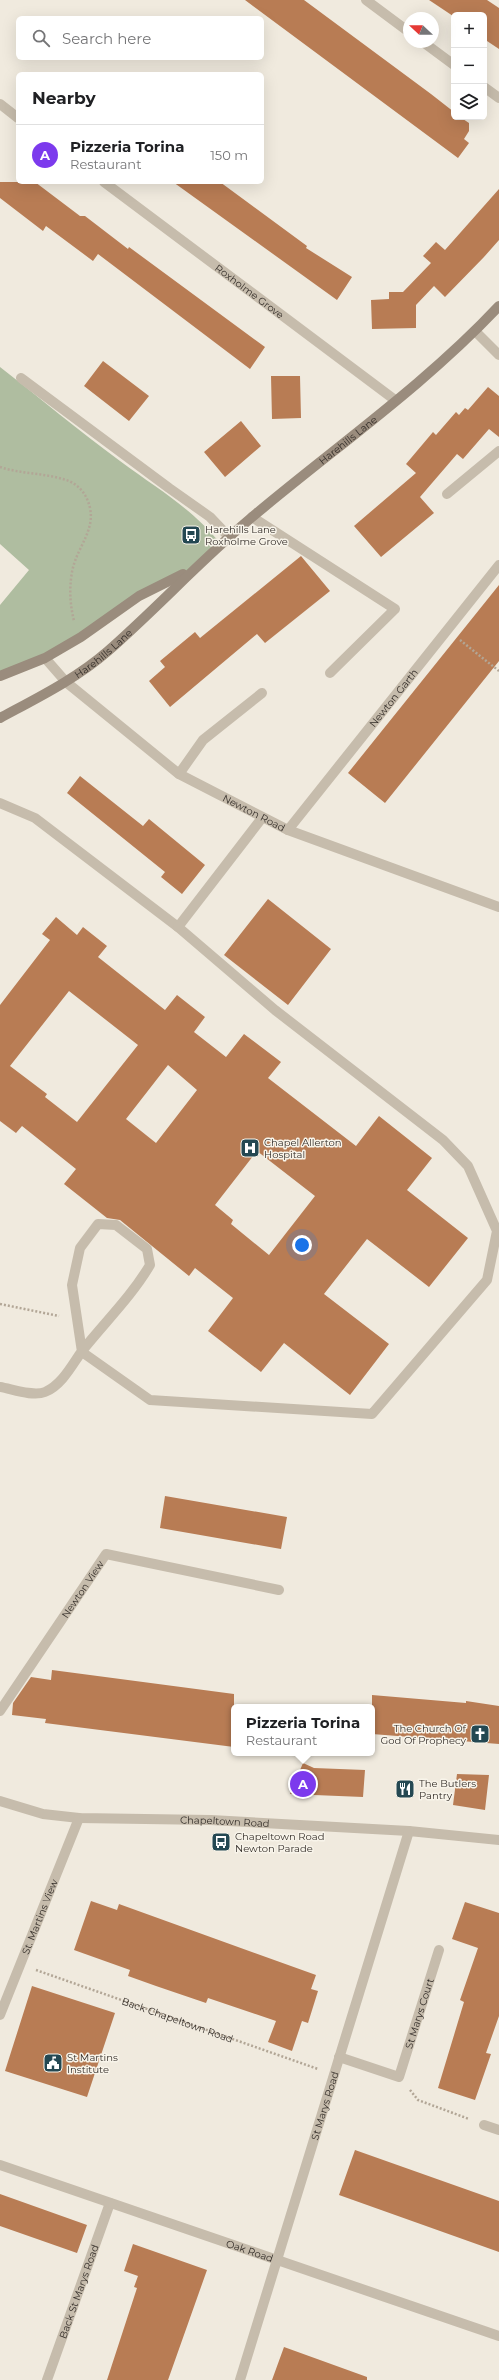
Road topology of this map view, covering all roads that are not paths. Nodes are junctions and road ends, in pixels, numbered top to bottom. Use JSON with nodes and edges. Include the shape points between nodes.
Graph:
{"nodes":[{"id":1,"x":366,"y":0,"type":"edge"},
{"id":2,"x":403,"y":28,"type":"edge"},
{"id":3,"x":431,"y":48,"type":"edge"},
{"id":4,"x":451,"y":63,"type":"edge"},
{"id":5,"x":487,"y":89,"type":"edge"},
{"id":6,"x":499,"y":98,"type":"edge"},
{"id":7,"x":0,"y":104,"type":"edge"},
{"id":8,"x":16,"y":116,"type":"edge"},
{"id":9,"x":107,"y":184,"type":"edge"},
{"id":10,"x":499,"y":306,"type":"edge"},
{"id":11,"x":475,"y":332,"type":"junction"},
{"id":12,"x":499,"y":355,"type":"edge"},
{"id":13,"x":22,"y":378,"type":"dead end"},
{"id":14,"x":395,"y":400,"type":"junction"},
{"id":15,"x":499,"y":451,"type":"edge"},
{"id":16,"x":447,"y":494,"type":"dead end"},
{"id":17,"x":252,"y":517,"type":"junction"},
{"id":18,"x":229,"y":537,"type":"junction"},
{"id":19,"x":499,"y":565,"type":"edge"},
{"id":20,"x":192,"y":570,"type":"junction"},
{"id":21,"x":44,"y":658,"type":"junction"},
{"id":22,"x":330,"y":674,"type":"dead end"},
{"id":23,"x":0,"y":676,"type":"edge"},
{"id":24,"x":66,"y":682,"type":"junction"},
{"id":25,"x":262,"y":693,"type":"dead end"},
{"id":26,"x":0,"y":718,"type":"edge"},
{"id":27,"x":179,"y":774,"type":"junction"},
{"id":28,"x":1,"y":805,"type":"edge"},
{"id":29,"x":262,"y":818,"type":"junction"},
{"id":30,"x":288,"y":830,"type":"junction"},
{"id":31,"x":498,"y":904,"type":"edge"},
{"id":32,"x":178,"y":928,"type":"junction"},
{"id":33,"x":82,"y":1352,"type":"junction"},
{"id":34,"x":0,"y":1387,"type":"edge"},
{"id":35,"x":279,"y":1590,"type":"dead end"},
{"id":36,"x":0,"y":1711,"type":"edge"},
{"id":37,"x":0,"y":1801,"type":"edge"},
{"id":38,"x":79,"y":1818,"type":"junction"},
{"id":39,"x":409,"y":1830,"type":"junction"},
{"id":40,"x":499,"y":1840,"type":"edge"},
{"id":41,"x":439,"y":1950,"type":"dead end"},
{"id":42,"x":0,"y":2015,"type":"edge"},
{"id":43,"x":339,"y":2057,"type":"junction"},
{"id":44,"x":484,"y":2125,"type":"road end"},
{"id":45,"x":499,"y":2130,"type":"edge"},
{"id":46,"x":0,"y":2165,"type":"edge"},
{"id":47,"x":110,"y":2203,"type":"junction"},
{"id":48,"x":278,"y":2260,"type":"junction"},
{"id":49,"x":499,"y":2336,"type":"edge"},
{"id":50,"x":47,"y":2380,"type":"edge"},
{"id":51,"x":240,"y":2380,"type":"edge"}],
"edges":[{"from":1,"to":2,"type":"street"},
{"from":3,"to":4,"type":"street"},
{"from":5,"to":6,"type":"street"},
{"from":7,"to":8,"type":"street"},
{"from":9,"to":14,"type":"street","name":"Roxholme Grove"},
{"from":10,"to":11,"type":"main road","name":"Harehills Lane"},
{"from":11,"to":12,"type":"street"},
{"from":11,"to":14,"type":"main road","name":"Harehills Lane"},
{"from":13,"to":18,"type":"street","via":[[162,484],[210,516]]},
{"from":14,"to":17,"type":"main road","name":"Harehills Lane"},
{"from":15,"to":16,"type":"street"},
{"from":17,"to":18,"type":"main road","name":"Harehills Lane"},
{"from":17,"to":22,"type":"street","via":[[395,610]]},
{"from":18,"to":20,"type":"main road","name":"Harehills Lane"},
{"from":19,"to":30,"type":"street","name":"Newton Garth"},
{"from":20,"to":21,"type":"main road","name":"Harehills Lane","via":[[139,596],[81,638]]},
{"from":20,"to":24,"type":"main road","name":"Harehills Lane","via":[[108,652]]},
{"from":21,"to":23,"type":"main road","name":"Harehills Lane"},
{"from":21,"to":24,"type":"street","name":"Newton Road"},
{"from":24,"to":26,"type":"main road","name":"Harehills Lane"},
{"from":24,"to":27,"type":"street","name":"Newton Road"},
{"from":25,"to":27,"type":"street","via":[[203,740]]},
{"from":27,"to":29,"type":"street","name":"Newton Road"},
{"from":28,"to":32,"type":"street","via":[[35,818]]},
{"from":29,"to":30,"type":"street","name":"Newton Road"},
{"from":29,"to":32,"type":"street"},
{"from":30,"to":31,"type":"street","name":"Newton Road"},
{"from":32,"to":33,"type":"street","via":[[275,1010],[444,1140],[468,1166],[497,1231],[487,1280],[372,1414],[150,1400]]},
{"from":33,"to":33,"type":"street","via":[[72,1285],[80,1248],[98,1224],[116,1225],[147,1250],[150,1265],[138,1285]]},
{"from":33,"to":34,"type":"street","via":[[62,1379],[45,1392],[26,1392]]},
{"from":35,"to":36,"type":"street","name":"Newton View","via":[[106,1554]]},
{"from":37,"to":38,"type":"street","name":"Chapeltown Road","via":[[43,1814]]},
{"from":38,"to":39,"type":"street","name":"Chapeltown Road","via":[[211,1820]]},
{"from":38,"to":42,"type":"street","name":"St. Martins View"},
{"from":39,"to":40,"type":"street","name":"Chapeltown Road"},
{"from":39,"to":43,"type":"street","name":"St Marys Road"},
{"from":41,"to":43,"type":"street","name":"St Marys Court","via":[[399,2077]]},
{"from":43,"to":48,"type":"street","name":"St Marys Road"},
{"from":44,"to":45,"type":"street"},
{"from":46,"to":47,"type":"street","name":"Oak Road"},
{"from":47,"to":48,"type":"street","name":"Oak Road"},
{"from":47,"to":50,"type":"street","name":"Back St Marys Road"},
{"from":48,"to":49,"type":"street","name":"Oak Road"},
{"from":48,"to":51,"type":"street","name":"St Marys Road"}]}
